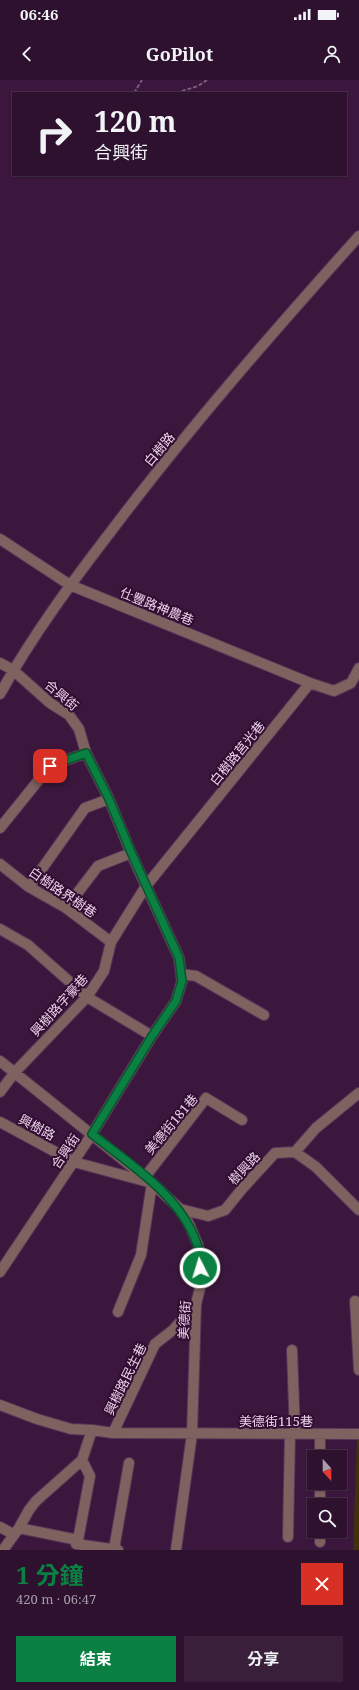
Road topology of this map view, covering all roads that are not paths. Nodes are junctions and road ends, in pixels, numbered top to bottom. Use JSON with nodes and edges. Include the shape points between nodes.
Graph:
{"nodes":[{"id":1,"x":359,"y":236,"type":"edge"},
{"id":2,"x":0,"y":539,"type":"edge"},
{"id":3,"x":70,"y":585,"type":"junction"},
{"id":4,"x":0,"y":663,"type":"edge"},
{"id":5,"x":359,"y":668,"type":"edge"},
{"id":6,"x":13,"y":670,"type":"junction"},
{"id":7,"x":310,"y":683,"type":"junction"},
{"id":8,"x":0,"y":694,"type":"edge"},
{"id":9,"x":86,"y":753,"type":"junction"},
{"id":10,"x":109,"y":799,"type":"junction"},
{"id":11,"x":0,"y":828,"type":"edge"},
{"id":12,"x":131,"y":852,"type":"junction"},
{"id":13,"x":0,"y":864,"type":"edge"},
{"id":14,"x":146,"y":886,"type":"junction"},
{"id":15,"x":29,"y":887,"type":"junction"},
{"id":16,"x":66,"y":908,"type":"junction"},
{"id":17,"x":0,"y":929,"type":"edge"},
{"id":18,"x":111,"y":942,"type":"junction"},
{"id":19,"x":181,"y":974,"type":"junction"},
{"id":20,"x":87,"y":997,"type":"junction"},
{"id":21,"x":264,"y":1015,"type":"dead end"},
{"id":22,"x":152,"y":1036,"type":"junction"},
{"id":23,"x":0,"y":1061,"type":"edge"},
{"id":24,"x":15,"y":1072,"type":"junction"},
{"id":25,"x":0,"y":1092,"type":"edge"},
{"id":26,"x":359,"y":1093,"type":"edge"},
{"id":27,"x":242,"y":1120,"type":"dead end"},
{"id":28,"x":0,"y":1122,"type":"edge"},
{"id":29,"x":92,"y":1134,"type":"junction"},
{"id":30,"x":295,"y":1152,"type":"junction"},
{"id":31,"x":74,"y":1162,"type":"junction"},
{"id":32,"x":149,"y":1180,"type":"junction"},
{"id":33,"x":180,"y":1209,"type":"junction"},
{"id":34,"x":359,"y":1210,"type":"edge"},
{"id":35,"x":0,"y":1272,"type":"edge"},
{"id":36,"x":355,"y":1301,"type":"dead end"},
{"id":37,"x":196,"y":1304,"type":"junction"},
{"id":38,"x":118,"y":1312,"type":"dead end"},
{"id":39,"x":292,"y":1350,"type":"dead end"},
{"id":40,"x":359,"y":1370,"type":"edge"},
{"id":41,"x":0,"y":1405,"type":"edge"},
{"id":42,"x":92,"y":1430,"type":"junction"},
{"id":43,"x":113,"y":1433,"type":"junction"},
{"id":44,"x":192,"y":1434,"type":"junction"},
{"id":45,"x":292,"y":1434,"type":"junction"},
{"id":46,"x":320,"y":1434,"type":"junction"},
{"id":47,"x":359,"y":1434,"type":"edge"},
{"id":48,"x":320,"y":1450,"type":"edge"},
{"id":49,"x":82,"y":1460,"type":"junction"},
{"id":50,"x":129,"y":1463,"type":"dead end"},
{"id":51,"x":0,"y":1526,"type":"edge"},
{"id":52,"x":16,"y":1531,"type":"junction"},
{"id":53,"x":288,"y":1537,"type":"dead end"},
{"id":54,"x":320,"y":1538,"type":"edge"},
{"id":55,"x":320,"y":1542,"type":"dead end"},
{"id":56,"x":76,"y":1545,"type":"edge"},
{"id":57,"x":3,"y":1550,"type":"edge"},
{"id":58,"x":116,"y":1550,"type":"edge"},
{"id":59,"x":176,"y":1550,"type":"edge"}],
"edges":[{"from":1,"to":3,"type":"street","name":"白樹路","via":[[250,359],[132,502]]},
{"from":2,"to":3,"type":"street","name":"仕豐路神農巷"},
{"from":3,"to":6,"type":"street","name":"白樹路"},
{"from":3,"to":7,"type":"street","name":"仕豐路神農巷"},
{"from":4,"to":6,"type":"street","name":"合興街"},
{"from":5,"to":7,"type":"street","via":[[351,683],[334,692]]},
{"from":6,"to":8,"type":"street","name":"白樹路"},
{"from":6,"to":9,"type":"street","name":"合興街","via":[[50,703],[69,715],[79,729]]},
{"from":7,"to":14,"type":"street","name":"白樹路莒光巷"},
{"from":9,"to":10,"type":"street","name":"合興街"},
{"from":9,"to":11,"type":"street","via":[[50,766]]},
{"from":10,"to":12,"type":"street","name":"合興街"},
{"from":10,"to":15,"type":"street","via":[[85,808]]},
{"from":12,"to":14,"type":"street","name":"合興街"},
{"from":12,"to":16,"type":"street","via":[[98,866]]},
{"from":13,"to":15,"type":"street","name":"白樹路界樹巷"},
{"from":14,"to":18,"type":"street","name":"興樹路字豪巷"},
{"from":14,"to":19,"type":"street","name":"合興街","via":[[179,958]]},
{"from":15,"to":16,"type":"street","name":"白樹路界樹巷"},
{"from":16,"to":18,"type":"street","name":"白樹路界樹巷"},
{"from":17,"to":20,"type":"street","via":[[28,945]]},
{"from":18,"to":20,"type":"street","name":"興樹路字豪巷","via":[[104,971]]},
{"from":19,"to":21,"type":"street","via":[[196,976]]},
{"from":19,"to":22,"type":"street","name":"合興街","via":[[182,981],[176,1001]]},
{"from":20,"to":22,"type":"street"},
{"from":20,"to":24,"type":"street","name":"興樹路字豪巷"},
{"from":22,"to":29,"type":"street","name":"合興街"},
{"from":23,"to":24,"type":"street","name":"美德街"},
{"from":24,"to":25,"type":"street","name":"興樹路字豪巷"},
{"from":24,"to":29,"type":"street","name":"美德街"},
{"from":26,"to":30,"type":"street","via":[[316,1128]]},
{"from":27,"to":32,"type":"street","name":"美德街181巷","via":[[206,1098]]},
{"from":28,"to":31,"type":"street","name":"興樹路"},
{"from":29,"to":31,"type":"street","name":"合興街"},
{"from":29,"to":32,"type":"street","name":"美德街"},
{"from":30,"to":33,"type":"street","name":"樹興路","via":[[276,1153],[225,1210],[208,1216]]},
{"from":30,"to":34,"type":"street","via":[[316,1167]]},
{"from":31,"to":32,"type":"street","name":"興樹路"},
{"from":31,"to":35,"type":"street","name":"合興街"},
{"from":32,"to":33,"type":"street","name":"美德街"},
{"from":32,"to":38,"type":"street","via":[[141,1255]]},
{"from":33,"to":37,"type":"street","name":"美德街","via":[[198,1246],[202,1280]]},
{"from":36,"to":40,"type":"street"},
{"from":37,"to":43,"type":"street","name":"興樹路民生巷","via":[[173,1330],[155,1344]]},
{"from":37,"to":44,"type":"street","name":"美德街"},
{"from":39,"to":45,"type":"street"},
{"from":41,"to":42,"type":"street","name":"美德街115巷","via":[[71,1429]]},
{"from":42,"to":43,"type":"street","name":"美德街115巷"},
{"from":42,"to":49,"type":"street"},
{"from":43,"to":44,"type":"street","name":"美德街115巷"},
{"from":44,"to":45,"type":"street","name":"美德街115巷"},
{"from":44,"to":59,"type":"street","name":"美德街"},
{"from":45,"to":46,"type":"street","name":"美德街115巷"},
{"from":45,"to":53,"type":"street"},
{"from":46,"to":47,"type":"street","name":"美德街115巷"},
{"from":46,"to":48,"type":"street"},
{"from":49,"to":52,"type":"street","via":[[36,1502]]},
{"from":49,"to":56,"type":"street","via":[[90,1476]]},
{"from":50,"to":58,"type":"street"},
{"from":51,"to":52,"type":"street"},
{"from":52,"to":56,"type":"street"},
{"from":52,"to":57,"type":"street"},
{"from":54,"to":55,"type":"street"},
{"from":56,"to":58,"type":"street"}]}
